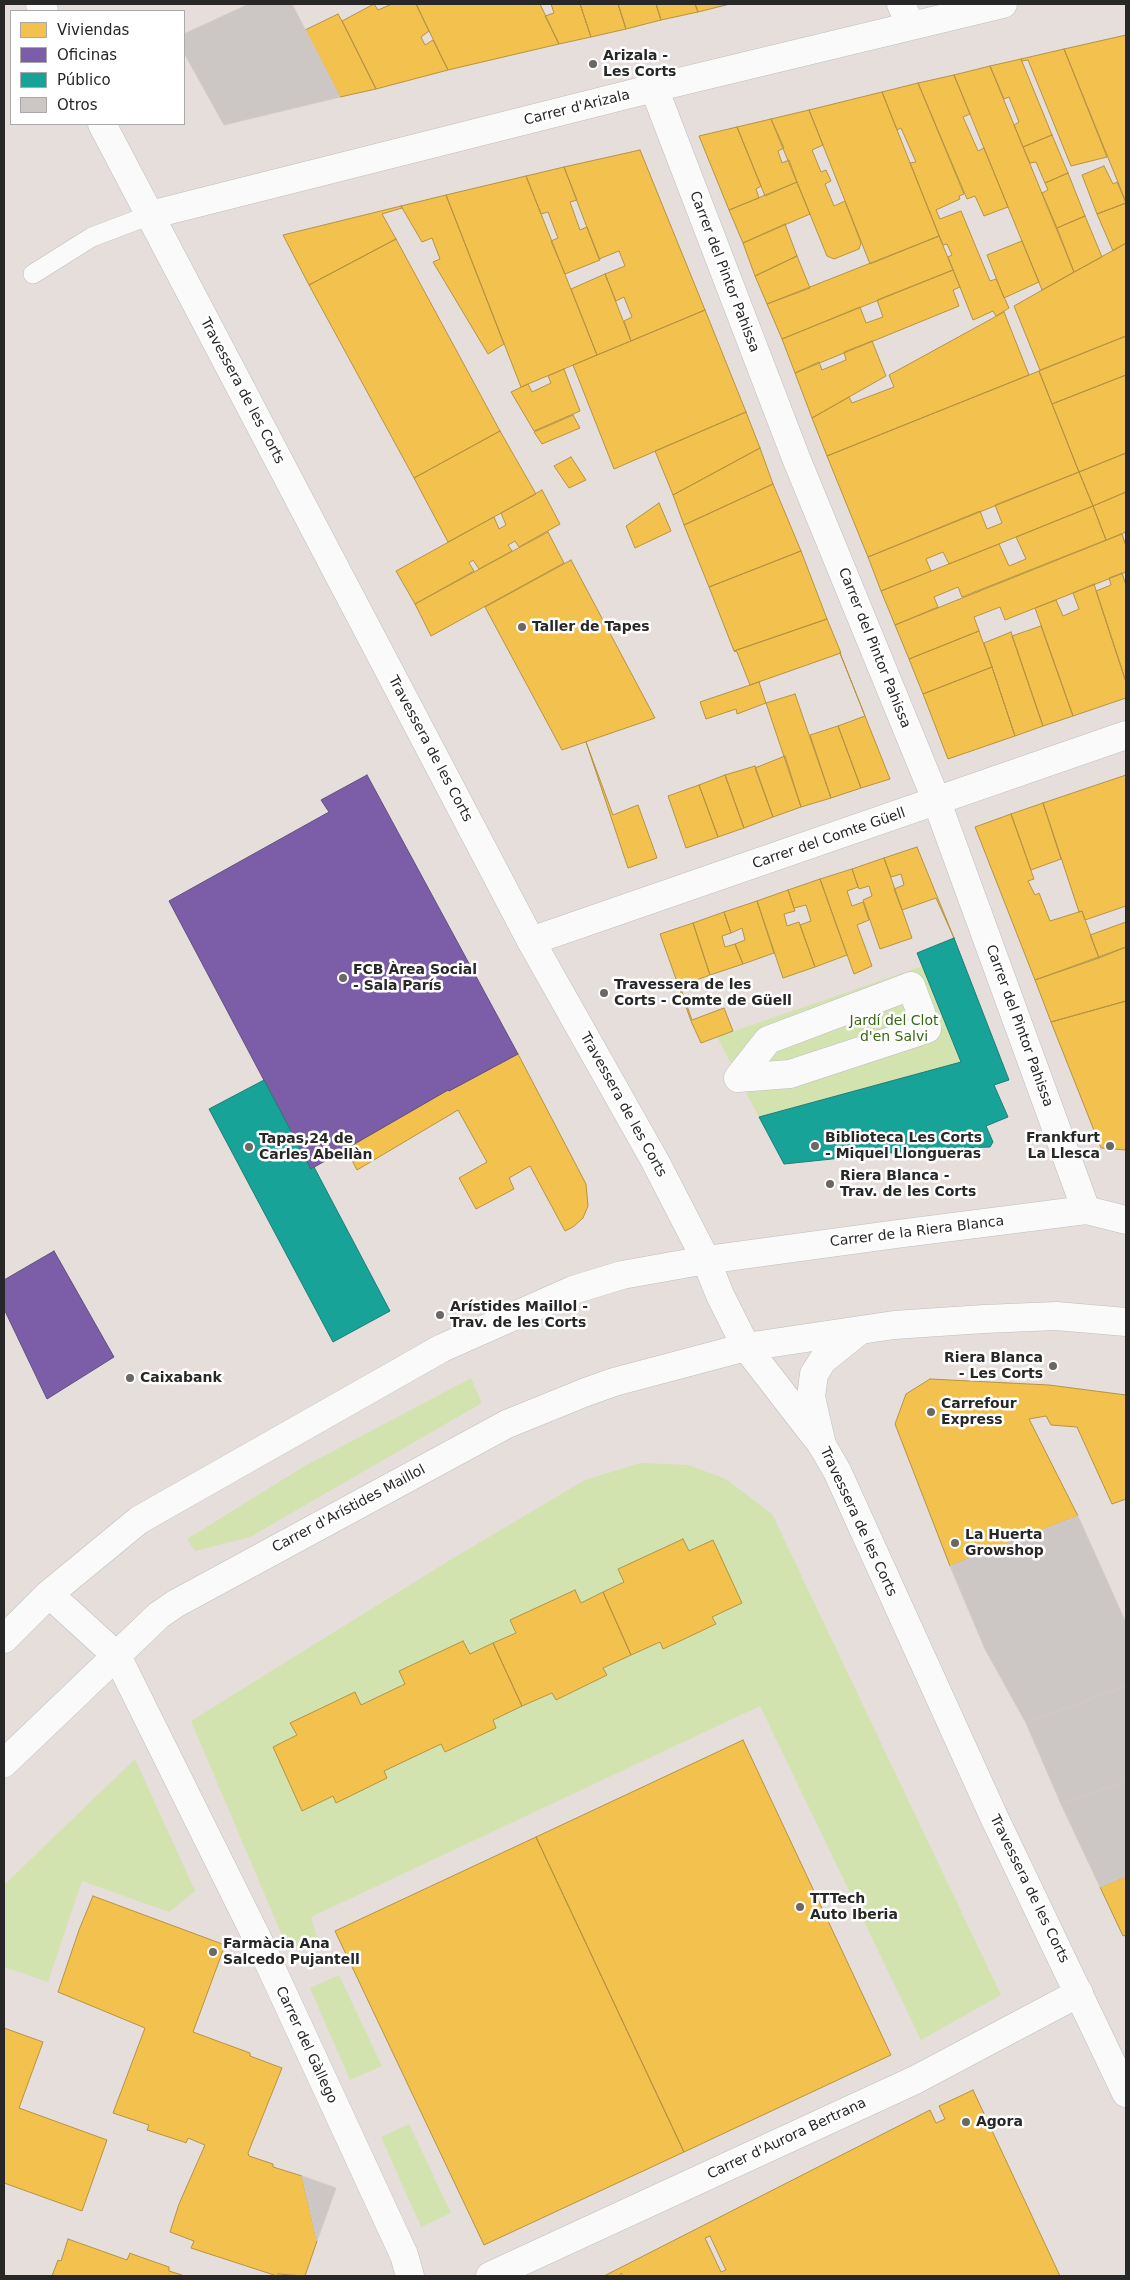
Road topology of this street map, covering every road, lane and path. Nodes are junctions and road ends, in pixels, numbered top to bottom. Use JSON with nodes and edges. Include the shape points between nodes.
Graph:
{"nodes":[{"id":1,"x":1003,"y":4,"type":"edge"},
{"id":2,"x":906,"y":15,"type":"edge"},
{"id":3,"x":654,"y":88,"type":"junction"},
{"id":4,"x":103,"y":125,"type":"edge"},
{"id":5,"x":150,"y":215,"type":"junction"},
{"id":6,"x":33,"y":274,"type":"dead end"},
{"id":7,"x":1126,"y":735,"type":"edge"},
{"id":8,"x":937,"y":802,"type":"junction"},
{"id":9,"x":531,"y":941,"type":"junction"},
{"id":10,"x":911,"y":986,"type":"joint"},
{"id":11,"x":1086,"y":1210,"type":"junction"},
{"id":12,"x":1126,"y":1220,"type":"edge"},
{"id":13,"x":706,"y":1260,"type":"junction"},
{"id":14,"x":1126,"y":1322,"type":"edge"},
{"id":15,"x":861,"y":1330,"type":"junction"},
{"id":16,"x":746,"y":1347,"type":"junction"},
{"id":17,"x":822,"y":1445,"type":"junction"},
{"id":18,"x":49,"y":1594,"type":"junction"},
{"id":19,"x":4,"y":1639,"type":"edge"},
{"id":20,"x":117,"y":1656,"type":"junction"},
{"id":21,"x":4,"y":1763,"type":"edge"},
{"id":22,"x":1079,"y":1992,"type":"junction"},
{"id":23,"x":1126,"y":2093,"type":"edge"},
{"id":24,"x":410,"y":2276,"type":"edge"},
{"id":25,"x":490,"y":2276,"type":"edge"}],
"edges":[{"from":1,"to":2,"type":"street","name":"Carrer d'Arizala"},
{"from":2,"to":3,"type":"street","name":"Carrer d'Arizala"},
{"from":3,"to":5,"type":"street","name":"Carrer d'Arizala"},
{"from":3,"to":8,"type":"street","name":"Carrer del Pintor Pahissa","via":[[796,458]]},
{"from":4,"to":5,"type":"street","name":"Travessera de les Corts"},
{"from":5,"to":6,"type":"lane","via":[[92,237]]},
{"from":5,"to":9,"type":"street","name":"Travessera de les Corts"},
{"from":7,"to":8,"type":"street","name":"Carrer del Comte Güell"},
{"from":8,"to":9,"type":"street","name":"Carrer del Comte Güell"},
{"from":8,"to":11,"type":"street","name":"Carrer del Pintor Pahissa"},
{"from":9,"to":13,"type":"street","name":"Travessera de les Corts","via":[[655,1161]]},
{"from":10,"to":10,"type":"street","via":[[768,1040],[738,1078],[790,1074],[928,1029]]},
{"from":11,"to":12,"type":"street","name":"Carrer de la Riera Blanca"},
{"from":11,"to":13,"type":"street","name":"Carrer de la Riera Blanca"},
{"from":13,"to":16,"type":"street","name":"Travessera de les Corts"},
{"from":13,"to":18,"type":"street","via":[[622,1275],[573,1290],[442,1348],[139,1520]]},
{"from":14,"to":15,"type":"street","via":[[1056,1316],[894,1325]]},
{"from":15,"to":16,"type":"street"},
{"from":15,"to":17,"type":"street","via":[[823,1360],[814,1374],[811,1397]]},
{"from":16,"to":17,"type":"street","name":"Travessera de les Corts"},
{"from":16,"to":20,"type":"street","name":"Carrer d'Arístides Maillol","via":[[614,1382],[507,1424],[175,1604]]},
{"from":17,"to":22,"type":"street","name":"Travessera de les Corts","via":[[837,1470],[994,1817]]},
{"from":18,"to":19,"type":"street"},
{"from":18,"to":20,"type":"street"},
{"from":20,"to":21,"type":"street","name":"Carrer d'Arístides Maillol"},
{"from":20,"to":24,"type":"street","name":"Carrer del Gàllego","via":[[262,1948],[404,2256]]},
{"from":22,"to":23,"type":"street","name":"Travessera de les Corts"},
{"from":22,"to":25,"type":"street","name":"Carrer d'Aurora Bertrana","via":[[915,2080]]}]}
